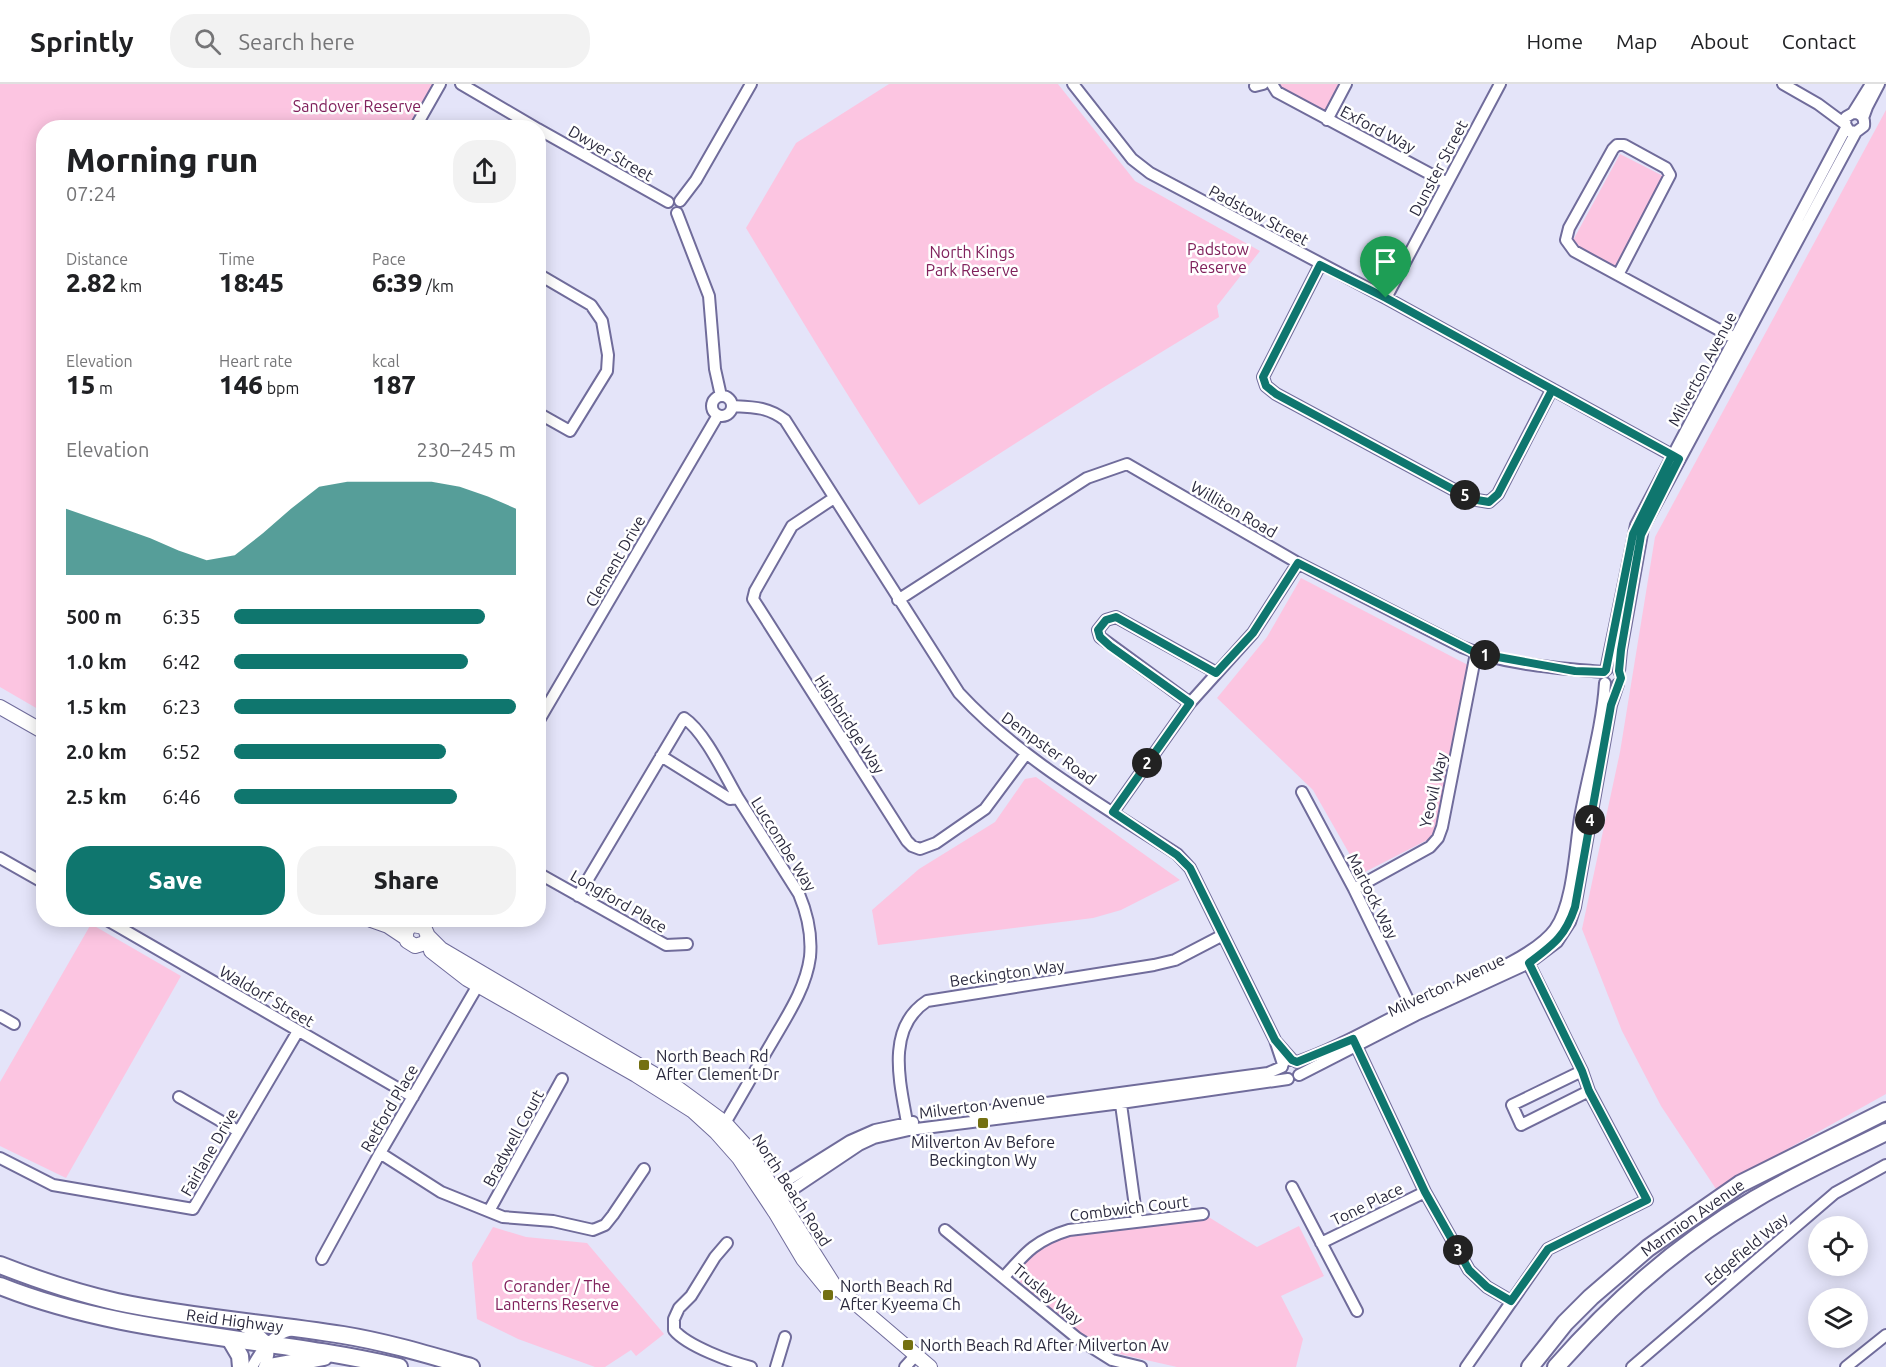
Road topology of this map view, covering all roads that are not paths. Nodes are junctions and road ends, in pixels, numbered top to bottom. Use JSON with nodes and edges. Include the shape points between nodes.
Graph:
{"nodes":[{"id":1,"x":440,"y":84,"type":"edge"},
{"id":2,"x":461,"y":84,"type":"edge"},
{"id":3,"x":751,"y":84,"type":"edge"},
{"id":4,"x":1073,"y":84,"type":"edge"},
{"id":5,"x":1272,"y":84,"type":"edge"},
{"id":6,"x":1347,"y":84,"type":"edge"},
{"id":7,"x":1500,"y":84,"type":"edge"},
{"id":8,"x":1783,"y":84,"type":"edge"},
{"id":9,"x":1871,"y":84,"type":"edge"},
{"id":10,"x":1879,"y":84,"type":"edge"},
{"id":11,"x":1863,"y":118,"type":"junction"},
{"id":12,"x":420,"y":120,"type":"edge"},
{"id":13,"x":523,"y":120,"type":"edge"},
{"id":14,"x":1327,"y":120,"type":"junction"},
{"id":15,"x":1850,"y":122,"type":"junction"},
{"id":16,"x":546,"y":133,"type":"edge"},
{"id":17,"x":1447,"y":183,"type":"junction"},
{"id":18,"x":680,"y":201,"type":"junction"},
{"id":19,"x":668,"y":202,"type":"junction"},
{"id":20,"x":677,"y":213,"type":"junction"},
{"id":21,"x":1320,"y":265,"type":"junction"},
{"id":22,"x":1618,"y":275,"type":"junction"},
{"id":23,"x":546,"y":279,"type":"edge"},
{"id":24,"x":1386,"y":298,"type":"junction"},
{"id":25,"x":1738,"y":341,"type":"junction"},
{"id":26,"x":1552,"y":390,"type":"junction"},
{"id":27,"x":721,"y":396,"type":"junction"},
{"id":28,"x":733,"y":406,"type":"junction"},
{"id":29,"x":718,"y":415,"type":"junction"},
{"id":30,"x":546,"y":418,"type":"edge"},
{"id":31,"x":1676,"y":457,"type":"junction"},
{"id":32,"x":834,"y":498,"type":"junction"},
{"id":33,"x":1298,"y":563,"type":"junction"},
{"id":34,"x":898,"y":600,"type":"junction"},
{"id":35,"x":1476,"y":653,"type":"junction"},
{"id":36,"x":1619,"y":671,"type":"junction"},
{"id":37,"x":1216,"y":673,"type":"junction"},
{"id":38,"x":1604,"y":676,"type":"junction"},
{"id":39,"x":1618,"y":684,"type":"junction"},
{"id":40,"x":0,"y":696,"type":"edge"},
{"id":41,"x":546,"y":698,"type":"edge"},
{"id":42,"x":1190,"y":703,"type":"junction"},
{"id":43,"x":0,"y":706,"type":"edge"},
{"id":44,"x":36,"y":716,"type":"edge"},
{"id":45,"x":36,"y":727,"type":"edge"},
{"id":46,"x":1026,"y":754,"type":"junction"},
{"id":47,"x":661,"y":756,"type":"junction"},
{"id":48,"x":1302,"y":792,"type":"dead end"},
{"id":49,"x":738,"y":798,"type":"junction"},
{"id":50,"x":1113,"y":812,"type":"junction"},
{"id":51,"x":0,"y":858,"type":"edge"},
{"id":52,"x":36,"y":878,"type":"edge"},
{"id":53,"x":546,"y":878,"type":"edge"},
{"id":54,"x":1354,"y":889,"type":"junction"},
{"id":55,"x":578,"y":896,"type":"junction"},
{"id":56,"x":119,"y":927,"type":"edge"},
{"id":57,"x":396,"y":927,"type":"edge"},
{"id":58,"x":420,"y":930,"type":"edge"},
{"id":59,"x":1223,"y":935,"type":"junction"},
{"id":60,"x":687,"y":944,"type":"dead end"},
{"id":61,"x":1527,"y":959,"type":"junction"},
{"id":62,"x":481,"y":980,"type":"junction"},
{"id":63,"x":1414,"y":1011,"type":"junction"},
{"id":64,"x":0,"y":1016,"type":"edge"},
{"id":65,"x":14,"y":1024,"type":"dead end"},
{"id":66,"x":298,"y":1031,"type":"junction"},
{"id":67,"x":1354,"y":1042,"type":"junction"},
{"id":68,"x":1289,"y":1063,"type":"junction"},
{"id":69,"x":1582,"y":1071,"type":"junction"},
{"id":70,"x":1299,"y":1075,"type":"junction"},
{"id":71,"x":1288,"y":1078,"type":"junction"},
{"id":72,"x":562,"y":1079,"type":"dead end"},
{"id":73,"x":1589,"y":1091,"type":"junction"},
{"id":74,"x":179,"y":1097,"type":"dead end"},
{"id":75,"x":413,"y":1097,"type":"junction"},
{"id":76,"x":1120,"y":1099,"type":"junction"},
{"id":77,"x":1886,"y":1111,"type":"edge"},
{"id":78,"x":908,"y":1126,"type":"junction"},
{"id":79,"x":721,"y":1127,"type":"junction"},
{"id":80,"x":238,"y":1131,"type":"junction"},
{"id":81,"x":1886,"y":1132,"type":"edge"},
{"id":82,"x":380,"y":1153,"type":"junction"},
{"id":83,"x":0,"y":1158,"type":"edge"},
{"id":84,"x":1886,"y":1164,"type":"edge"},
{"id":85,"x":644,"y":1169,"type":"dead end"},
{"id":86,"x":1292,"y":1186,"type":"dead end"},
{"id":87,"x":1425,"y":1192,"type":"junction"},
{"id":88,"x":772,"y":1197,"type":"junction"},
{"id":89,"x":489,"y":1211,"type":"junction"},
{"id":90,"x":1203,"y":1214,"type":"dead end"},
{"id":91,"x":1137,"y":1221,"type":"junction"},
{"id":92,"x":945,"y":1230,"type":"dead end"},
{"id":93,"x":727,"y":1243,"type":"dead end"},
{"id":94,"x":1322,"y":1243,"type":"junction"},
{"id":95,"x":322,"y":1258,"type":"dead end"},
{"id":96,"x":0,"y":1265,"type":"edge"},
{"id":97,"x":1004,"y":1277,"type":"junction"},
{"id":98,"x":0,"y":1286,"type":"edge"},
{"id":99,"x":1511,"y":1301,"type":"junction"},
{"id":100,"x":1357,"y":1311,"type":"dead end"},
{"id":101,"x":224,"y":1320,"type":"junction"},
{"id":102,"x":297,"y":1329,"type":"junction"},
{"id":103,"x":1886,"y":1335,"type":"edge"},
{"id":104,"x":785,"y":1337,"type":"dead end"},
{"id":105,"x":230,"y":1339,"type":"junction"},
{"id":106,"x":266,"y":1354,"type":"edge"},
{"id":107,"x":913,"y":1362,"type":"edge"},
{"id":108,"x":241,"y":1367,"type":"edge"},
{"id":109,"x":252,"y":1367,"type":"edge"},
{"id":110,"x":399,"y":1367,"type":"edge"},
{"id":111,"x":471,"y":1367,"type":"edge"},
{"id":112,"x":751,"y":1367,"type":"edge"},
{"id":113,"x":776,"y":1367,"type":"edge"},
{"id":114,"x":930,"y":1367,"type":"edge"},
{"id":115,"x":1141,"y":1367,"type":"edge"},
{"id":116,"x":1466,"y":1367,"type":"edge"},
{"id":117,"x":1530,"y":1367,"type":"edge"},
{"id":118,"x":1556,"y":1367,"type":"edge"},
{"id":119,"x":1632,"y":1367,"type":"edge"},
{"id":120,"x":1846,"y":1367,"type":"edge"}],
"edges":[{"from":1,"to":12,"type":"street"},
{"from":2,"to":13,"type":"street","name":"Dwyer Street"},
{"from":3,"to":18,"type":"street"},
{"from":4,"to":21,"type":"street","name":"Padstow Street","via":[[1132,159],[1150,173]]},
{"from":5,"to":14,"type":"street","name":"Exford Way","via":[[1277,92]]},
{"from":6,"to":14,"type":"street","name":"Exford Way"},
{"from":7,"to":17,"type":"street","name":"Dunster Street"},
{"from":8,"to":15,"type":"street"},
{"from":9,"to":15,"type":"street","name":"Milverton Avenue"},
{"from":10,"to":11,"type":"street"},
{"from":11,"to":15,"type":"street","via":[[1861,115]]},
{"from":11,"to":15,"type":"street","via":[[1862,129]]},
{"from":14,"to":17,"type":"street","name":"Exford Way"},
{"from":15,"to":25,"type":"street","name":"Milverton Avenue"},
{"from":16,"to":19,"type":"street","name":"Dwyer Street"},
{"from":17,"to":24,"type":"street","name":"Dunster Street"},
{"from":18,"to":19,"type":"street"},
{"from":18,"to":20,"type":"street"},
{"from":19,"to":20,"type":"street","via":[[669,210]]},
{"from":20,"to":27,"type":"street","name":"Clement Drive","via":[[709,296]]},
{"from":21,"to":24,"type":"street","name":"Padstow Street"},
{"from":21,"to":26,"type":"street","via":[[1263,377],[1266,386],[1276,394],[1364,442],[1471,499],[1489,502],[1498,494]]},
{"from":22,"to":22,"type":"street","via":[[1574,251],[1566,240],[1613,149],[1624,145],[1666,168],[1670,175]]},
{"from":22,"to":25,"type":"street"},
{"from":23,"to":30,"type":"street","via":[[595,309],[602,321],[608,355],[607,371],[570,431]]},
{"from":24,"to":26,"type":"street","name":"Padstow Street"},
{"from":25,"to":31,"type":"street","name":"Milverton Avenue"},
{"from":26,"to":31,"type":"street","name":"Padstow Street"},
{"from":27,"to":28,"type":"street","via":[[730,399]]},
{"from":27,"to":29,"type":"street","name":"Clement Drive","via":[[712,404]]},
{"from":28,"to":29,"type":"street","name":"Clement Drive","via":[[730,414]]},
{"from":28,"to":32,"type":"street","name":"Dempster Road","via":[[757,406],[785,420]]},
{"from":29,"to":41,"type":"street","name":"Clement Drive"},
{"from":31,"to":36,"type":"street","name":"Milverton Avenue","via":[[1641,535]]},
{"from":31,"to":38,"type":"street","name":"Milverton Avenue","via":[[1633,534]]},
{"from":32,"to":34,"type":"street","name":"Dempster Road"},
{"from":32,"to":46,"type":"street","name":"Highbridge Way","via":[[792,526],[753,599],[907,841],[920,849],[936,843],[985,809]]},
{"from":33,"to":34,"type":"street","name":"Williton Road","via":[[1127,464],[1088,478]]},
{"from":33,"to":35,"type":"street","name":"Williton Road"},
{"from":33,"to":37,"type":"street","via":[[1253,633]]},
{"from":34,"to":46,"type":"street","name":"Dempster Road","via":[[959,693]]},
{"from":35,"to":38,"type":"street","name":"Williton Road"},
{"from":35,"to":54,"type":"street","name":"Yeovil Way","via":[[1438,838],[1430,847]]},
{"from":36,"to":38,"type":"street","via":[[1613,668]]},
{"from":36,"to":39,"type":"street"},
{"from":37,"to":42,"type":"street"},
{"from":37,"to":42,"type":"street","via":[[1116,617],[1106,620],[1098,630],[1100,637]]},
{"from":38,"to":39,"type":"street","via":[[1610,687]]},
{"from":38,"to":61,"type":"street","name":"Milverton Avenue","via":[[1603,703],[1562,918]]},
{"from":39,"to":61,"type":"street","name":"Milverton Avenue","via":[[1573,914],[1557,942]]},
{"from":40,"to":44,"type":"main road"},
{"from":42,"to":50,"type":"street"},
{"from":43,"to":45,"type":"main road"},
{"from":46,"to":50,"type":"street","name":"Dempster Road"},
{"from":47,"to":49,"type":"street","name":"Luccombe Way","via":[[730,799]]},
{"from":47,"to":49,"type":"street","name":"Luccombe Way","via":[[684,718],[701,735]]},
{"from":47,"to":55,"type":"street","name":"Luccombe Way"},
{"from":48,"to":54,"type":"street","name":"Martock Way"},
{"from":49,"to":79,"type":"street","name":"Luccombe Way","via":[[799,894],[808,925],[810,957],[793,1005]]},
{"from":50,"to":59,"type":"street","name":"Dempster Road","via":[[1184,861]]},
{"from":51,"to":52,"type":"street"},
{"from":53,"to":55,"type":"street","name":"Longford Place"},
{"from":54,"to":63,"type":"street","name":"Martock Way"},
{"from":55,"to":60,"type":"street","name":"Longford Place","via":[[666,945]]},
{"from":56,"to":66,"type":"street","name":"Waldorf Street"},
{"from":57,"to":58,"type":"main road","name":"North Beach Road"},
{"from":58,"to":62,"type":"main road","name":"North Beach Road"},
{"from":59,"to":68,"type":"street","name":"Dempster Road"},
{"from":59,"to":78,"type":"street","name":"Beckington Way","via":[[1175,960],[1154,965],[927,1001],[909,1017],[898,1047]]},
{"from":61,"to":63,"type":"street","name":"Milverton Avenue"},
{"from":61,"to":69,"type":"street"},
{"from":62,"to":75,"type":"street","name":"Retford Place"},
{"from":62,"to":79,"type":"main road","name":"North Beach Road","via":[[676,1087]]},
{"from":63,"to":67,"type":"street","name":"Milverton Avenue"},
{"from":64,"to":65,"type":"street"},
{"from":66,"to":75,"type":"street","name":"Waldorf Street"},
{"from":66,"to":80,"type":"street","name":"Fairlane Drive"},
{"from":67,"to":68,"type":"street","name":"Milverton Avenue"},
{"from":67,"to":70,"type":"street","name":"Milverton Avenue"},
{"from":67,"to":87,"type":"street"},
{"from":68,"to":70,"type":"street","via":[[1301,1068]]},
{"from":68,"to":71,"type":"street","name":"Dempster Road","via":[[1282,1074]]},
{"from":68,"to":76,"type":"street","name":"Milverton Avenue","via":[[1268,1073]]},
{"from":69,"to":73,"type":"street"},
{"from":69,"to":73,"type":"street","via":[[1512,1105],[1521,1125]]},
{"from":70,"to":71,"type":"street","name":"Milverton Avenue"},
{"from":71,"to":76,"type":"street","name":"Milverton Avenue"},
{"from":72,"to":89,"type":"street","name":"Bradwell Court"},
{"from":73,"to":99,"type":"street","via":[[1647,1200],[1548,1249]]},
{"from":74,"to":80,"type":"street"},
{"from":75,"to":82,"type":"street","name":"Retford Place"},
{"from":76,"to":78,"type":"street","name":"Milverton Avenue"},
{"from":76,"to":91,"type":"street"},
{"from":77,"to":117,"type":"highway","name":"Marmion Avenue","via":[[1740,1185],[1648,1248],[1565,1323]]},
{"from":78,"to":88,"type":"street","name":"Milverton Avenue","via":[[859,1145]]},
{"from":79,"to":88,"type":"main road","name":"North Beach Road","via":[[739,1158]]},
{"from":80,"to":83,"type":"street","name":"Fairlane Drive","via":[[193,1209],[53,1185]]},
{"from":81,"to":118,"type":"highway","name":"Marmion Avenue","via":[[1755,1199],[1682,1248],[1632,1289]]},
{"from":82,"to":89,"type":"street","via":[[441,1192]]},
{"from":82,"to":95,"type":"street","name":"Retford Place"},
{"from":84,"to":119,"type":"street","name":"Edgefield Way","via":[[1835,1193]]},
{"from":85,"to":89,"type":"street","via":[[605,1225],[593,1230]]},
{"from":86,"to":94,"type":"street","name":"Tone Place"},
{"from":87,"to":94,"type":"street","name":"Tone Place"},
{"from":87,"to":99,"type":"street","via":[[1469,1270]]},
{"from":88,"to":107,"type":"main road","name":"North Beach Road","via":[[834,1285]]},
{"from":90,"to":91,"type":"street","name":"Combwich Court"},
{"from":91,"to":97,"type":"street","name":"Combwich Court","via":[[1050,1236],[1029,1249]]},
{"from":92,"to":97,"type":"street","name":"Trusley Way"},
{"from":93,"to":112,"type":"street","via":[[679,1308],[674,1330],[729,1362]]},
{"from":94,"to":100,"type":"street","name":"Tone Place"},
{"from":96,"to":101,"type":"highway","name":"Reid Highway","via":[[117,1302]]},
{"from":97,"to":115,"type":"street","name":"Trusley Way","via":[[1077,1338],[1112,1360]]},
{"from":98,"to":105,"type":"highway","name":"Reid Highway","via":[[80,1312],[149,1328]]},
{"from":99,"to":116,"type":"street"},
{"from":101,"to":102,"type":"highway","name":"Reid Highway"},
{"from":101,"to":106,"type":"street","via":[[263,1336]]},
{"from":102,"to":106,"type":"street","via":[[276,1335]]},
{"from":102,"to":111,"type":"highway","name":"Reid Highway","via":[[404,1348]]},
{"from":103,"to":120,"type":"street"},
{"from":104,"to":113,"type":"street"},
{"from":105,"to":106,"type":"highway","name":"Reid Highway"},
{"from":105,"to":108,"type":"highway","via":[[240,1356]]},
{"from":106,"to":109,"type":"street"},
{"from":106,"to":110,"type":"highway","name":"Reid Highway","via":[[339,1354]]},
{"from":107,"to":114,"type":"main road","name":"North Beach Road"}]}
